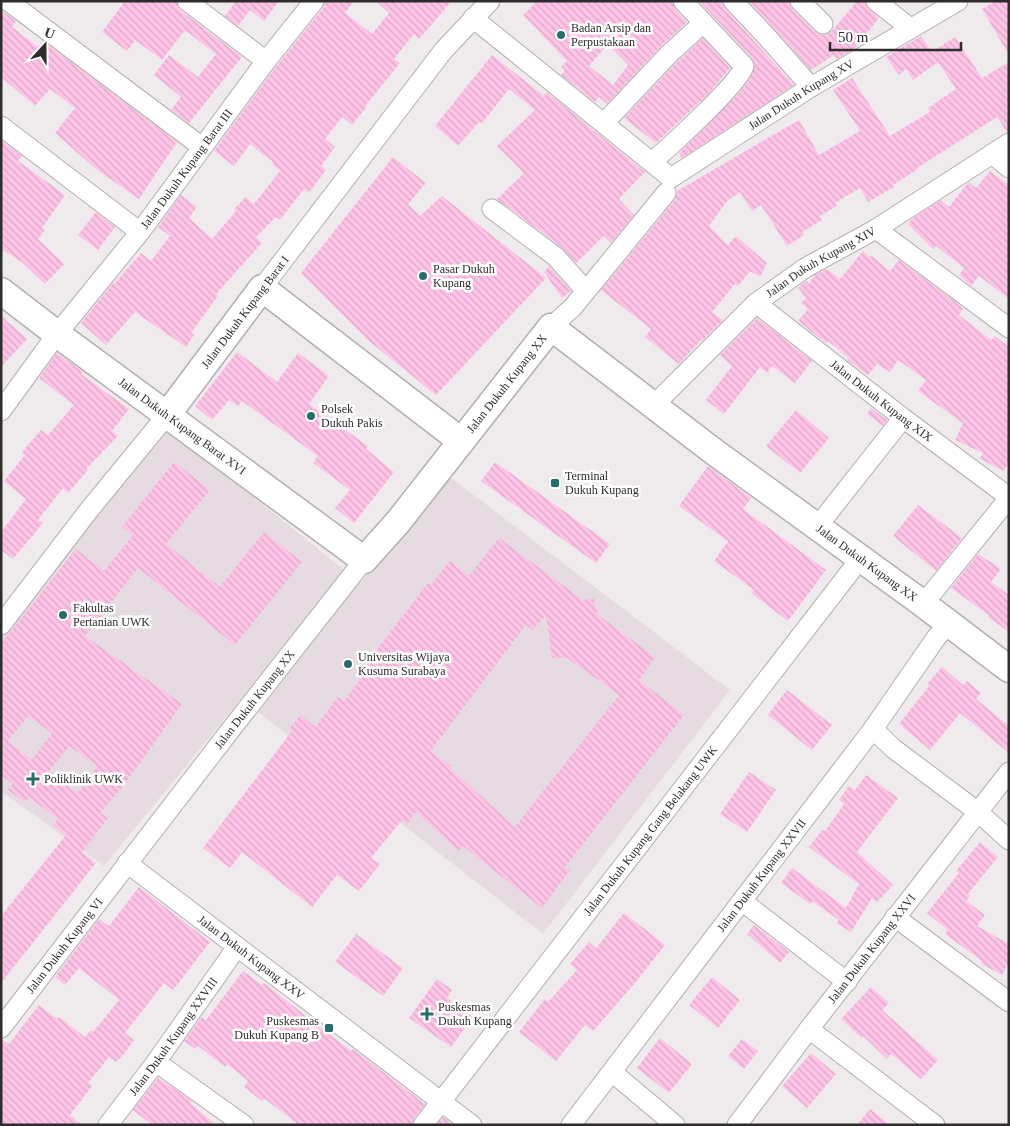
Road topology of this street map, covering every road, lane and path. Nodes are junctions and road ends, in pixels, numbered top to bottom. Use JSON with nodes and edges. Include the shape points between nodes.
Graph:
{"nodes":[{"id":1,"x":8,"y":1,"type":"edge"},
{"id":2,"x":187,"y":1,"type":"edge"},
{"id":3,"x":314,"y":1,"type":"edge"},
{"id":4,"x":490,"y":1,"type":"edge"},
{"id":5,"x":683,"y":1,"type":"edge"},
{"id":6,"x":733,"y":1,"type":"edge"},
{"id":7,"x":800,"y":1,"type":"edge"},
{"id":8,"x":876,"y":1,"type":"edge"},
{"id":9,"x":958,"y":1,"type":"edge"},
{"id":10,"x":473,"y":18,"type":"junction"},
{"id":11,"x":703,"y":23,"type":"junction"},
{"id":12,"x":824,"y":24,"type":"dead end"},
{"id":13,"x":910,"y":28,"type":"junction"},
{"id":14,"x":266,"y":61,"type":"junction"},
{"id":15,"x":812,"y":87,"type":"junction"},
{"id":16,"x":604,"y":123,"type":"junction"},
{"id":17,"x":1,"y":126,"type":"edge"},
{"id":18,"x":1009,"y":143,"type":"edge"},
{"id":19,"x":202,"y":147,"type":"junction"},
{"id":20,"x":992,"y":154,"type":"junction"},
{"id":21,"x":652,"y":162,"type":"junction"},
{"id":22,"x":1009,"y":168,"type":"edge"},
{"id":23,"x":669,"y":185,"type":"junction"},
{"id":24,"x":492,"y":209,"type":"dead end"},
{"id":25,"x":876,"y":228,"type":"junction"},
{"id":26,"x":140,"y":232,"type":"junction"},
{"id":27,"x":262,"y":288,"type":"junction"},
{"id":28,"x":1,"y":291,"type":"edge"},
{"id":29,"x":586,"y":291,"type":"junction"},
{"id":30,"x":756,"y":303,"type":"junction"},
{"id":31,"x":551,"y":328,"type":"junction"},
{"id":32,"x":1009,"y":328,"type":"edge"},
{"id":33,"x":57,"y":334,"type":"junction"},
{"id":34,"x":654,"y":405,"type":"junction"},
{"id":35,"x":1,"y":411,"type":"edge"},
{"id":36,"x":167,"y":415,"type":"junction"},
{"id":37,"x":903,"y":418,"type":"junction"},
{"id":38,"x":461,"y":441,"type":"junction"},
{"id":39,"x":1009,"y":497,"type":"edge"},
{"id":40,"x":818,"y":527,"type":"junction"},
{"id":41,"x":860,"y":559,"type":"junction"},
{"id":42,"x":364,"y":560,"type":"junction"},
{"id":43,"x":922,"y":603,"type":"junction"},
{"id":44,"x":949,"y":623,"type":"junction"},
{"id":45,"x":1,"y":625,"type":"edge"},
{"id":46,"x":1009,"y":669,"type":"edge"},
{"id":47,"x":873,"y":729,"type":"junction"},
{"id":48,"x":1009,"y":772,"type":"edge"},
{"id":49,"x":978,"y":812,"type":"junction"},
{"id":50,"x":1009,"y":840,"type":"edge"},
{"id":51,"x":127,"y":864,"type":"junction"},
{"id":52,"x":742,"y":901,"type":"junction"},
{"id":53,"x":896,"y":917,"type":"junction"},
{"id":54,"x":237,"y":947,"type":"junction"},
{"id":55,"x":847,"y":982,"type":"junction"},
{"id":56,"x":1009,"y":1002,"type":"edge"},
{"id":57,"x":1,"y":1028,"type":"edge"},
{"id":58,"x":809,"y":1029,"type":"junction"},
{"id":59,"x":156,"y":1062,"type":"junction"},
{"id":60,"x":612,"y":1072,"type":"junction"},
{"id":61,"x":441,"y":1101,"type":"junction"},
{"id":62,"x":108,"y":1125,"type":"edge"},
{"id":63,"x":244,"y":1125,"type":"edge"},
{"id":64,"x":423,"y":1125,"type":"edge"},
{"id":65,"x":472,"y":1125,"type":"edge"},
{"id":66,"x":571,"y":1125,"type":"edge"},
{"id":67,"x":675,"y":1125,"type":"edge"},
{"id":68,"x":737,"y":1125,"type":"edge"},
{"id":69,"x":935,"y":1125,"type":"edge"}],
"edges":[{"from":1,"to":19,"type":"street"},
{"from":2,"to":14,"type":"street"},
{"from":3,"to":14,"type":"street","name":"Jalan Dukuh Kupang Barat III"},
{"from":4,"to":10,"type":"street","name":"Jalan Dukuh Kupang Barat I"},
{"from":5,"to":11,"type":"street"},
{"from":6,"to":15,"type":"street"},
{"from":7,"to":12,"type":"street"},
{"from":8,"to":13,"type":"street"},
{"from":9,"to":13,"type":"street","name":"Jalan Dukuh Kupang XV"},
{"from":10,"to":16,"type":"street"},
{"from":10,"to":27,"type":"street","name":"Jalan Dukuh Kupang Barat I","via":[[443,52]]},
{"from":11,"to":16,"type":"street"},
{"from":11,"to":21,"type":"street","via":[[744,69],[733,84]]},
{"from":13,"to":15,"type":"street","name":"Jalan Dukuh Kupang XV"},
{"from":14,"to":19,"type":"street","name":"Jalan Dukuh Kupang Barat III"},
{"from":15,"to":23,"type":"street","name":"Jalan Dukuh Kupang XV"},
{"from":16,"to":21,"type":"street"},
{"from":17,"to":26,"type":"street"},
{"from":18,"to":20,"type":"street","name":"Jalan Dukuh Kupang XIV"},
{"from":19,"to":26,"type":"street","name":"Jalan Dukuh Kupang Barat III"},
{"from":20,"to":22,"type":"street"},
{"from":20,"to":25,"type":"street","name":"Jalan Dukuh Kupang XIV"},
{"from":21,"to":23,"type":"street"},
{"from":23,"to":29,"type":"street","name":"Jalan Dukuh Kupang XV"},
{"from":24,"to":29,"type":"street","via":[[556,257]]},
{"from":25,"to":30,"type":"street","name":"Jalan Dukuh Kupang XIV","via":[[805,268]]},
{"from":25,"to":32,"type":"street"},
{"from":26,"to":33,"type":"street","name":"Jalan Dukuh Kupang Barat III"},
{"from":27,"to":36,"type":"street","name":"Jalan Dukuh Kupang Barat I"},
{"from":27,"to":38,"type":"street"},
{"from":28,"to":33,"type":"street","name":"Jalan Dukuh Kupang Barat XVI"},
{"from":29,"to":31,"type":"street","name":"Jalan Dukuh Kupang XV"},
{"from":30,"to":34,"type":"street","name":"Jalan Dukuh Kupang XIV"},
{"from":30,"to":37,"type":"street","name":"Jalan Dukuh Kupang XIX"},
{"from":31,"to":34,"type":"street","name":"Jalan Dukuh Kupang XX"},
{"from":31,"to":38,"type":"street","name":"Jalan Dukuh Kupang XX"},
{"from":33,"to":35,"type":"street","name":"Jalan Dukuh Kupang Barat III"},
{"from":33,"to":36,"type":"street","name":"Jalan Dukuh Kupang Barat XVI"},
{"from":34,"to":40,"type":"street","name":"Jalan Dukuh Kupang XX"},
{"from":36,"to":42,"type":"street","name":"Jalan Dukuh Kupang Barat XVI"},
{"from":36,"to":45,"type":"street","name":"Jalan Dukuh Kupang Barat I"},
{"from":37,"to":39,"type":"street","name":"Jalan Dukuh Kupang XIX"},
{"from":37,"to":40,"type":"street"},
{"from":38,"to":42,"type":"street","name":"Jalan Dukuh Kupang XX"},
{"from":39,"to":43,"type":"street"},
{"from":40,"to":41,"type":"street","name":"Jalan Dukuh Kupang XX"},
{"from":41,"to":43,"type":"street","name":"Jalan Dukuh Kupang XX"},
{"from":41,"to":61,"type":"street","name":"Jalan Dukuh Kupang Gang Belakang UWK"},
{"from":42,"to":51,"type":"street","name":"Jalan Dukuh Kupang XX"},
{"from":43,"to":44,"type":"street","name":"Jalan Dukuh Kupang XX"},
{"from":44,"to":46,"type":"street","name":"Jalan Dukuh Kupang XX"},
{"from":44,"to":47,"type":"street","name":"Jalan Dukuh Kupang XXVII"},
{"from":47,"to":49,"type":"street","via":[[894,749]]},
{"from":47,"to":52,"type":"street","name":"Jalan Dukuh Kupang XXVII"},
{"from":48,"to":49,"type":"street","name":"Jalan Dukuh Kupang XXVI"},
{"from":49,"to":50,"type":"street"},
{"from":49,"to":53,"type":"street","name":"Jalan Dukuh Kupang XXVI"},
{"from":51,"to":54,"type":"street","name":"Jalan Dukuh Kupang XXV"},
{"from":51,"to":57,"type":"street","name":"Jalan Dukuh Kupang VI"},
{"from":52,"to":55,"type":"street"},
{"from":52,"to":60,"type":"street","name":"Jalan Dukuh Kupang XXVII"},
{"from":53,"to":55,"type":"street","name":"Jalan Dukuh Kupang XXVI"},
{"from":53,"to":56,"type":"street"},
{"from":54,"to":59,"type":"street","name":"Jalan Dukuh Kupang XXVIII"},
{"from":54,"to":61,"type":"street","name":"Jalan Dukuh Kupang XXV"},
{"from":55,"to":58,"type":"street","name":"Jalan Dukuh Kupang XXVI"},
{"from":58,"to":68,"type":"street","name":"Jalan Dukuh Kupang XXVI"},
{"from":58,"to":69,"type":"street"},
{"from":59,"to":62,"type":"street","name":"Jalan Dukuh Kupang XXVIII"},
{"from":59,"to":63,"type":"street"},
{"from":60,"to":66,"type":"street","name":"Jalan Dukuh Kupang XXVII"},
{"from":60,"to":67,"type":"street"},
{"from":61,"to":64,"type":"street","name":"Jalan Dukuh Kupang Gang Belakang UWK"},
{"from":61,"to":65,"type":"street","name":"Jalan Dukuh Kupang XXV"}]}
